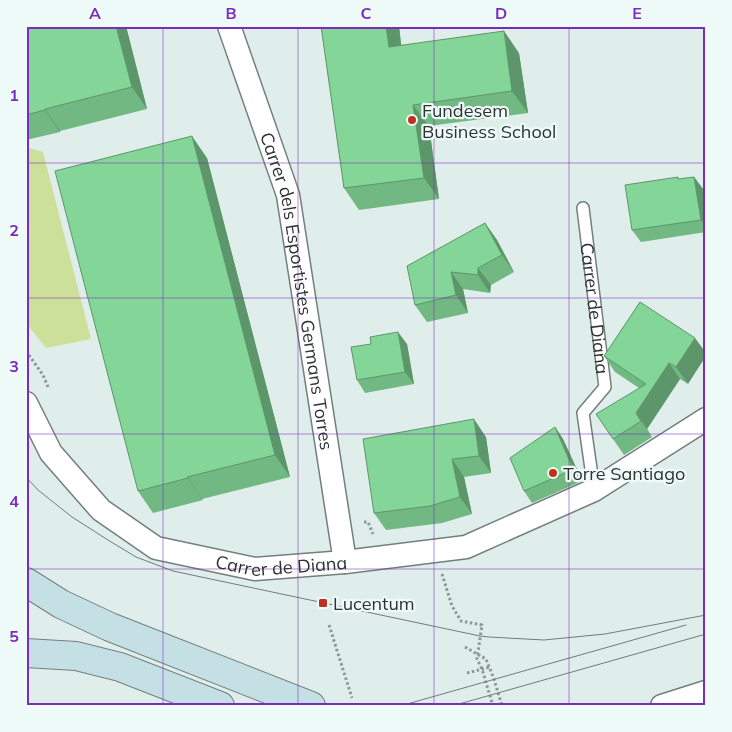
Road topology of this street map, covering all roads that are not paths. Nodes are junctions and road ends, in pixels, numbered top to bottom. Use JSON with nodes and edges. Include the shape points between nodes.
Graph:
{"nodes":[{"id":1,"x":229,"y":26,"type":"edge"},
{"id":2,"x":583,"y":208,"type":"dead end"},
{"id":3,"x":26,"y":403,"type":"edge"},
{"id":4,"x":706,"y":419,"type":"edge"},
{"id":5,"x":594,"y":490,"type":"junction"},
{"id":6,"x":345,"y":562,"type":"junction"},
{"id":7,"x":26,"y":582,"type":"edge"},
{"id":8,"x":26,"y":653,"type":"edge"},
{"id":9,"x":706,"y":692,"type":"edge"},
{"id":10,"x":220,"y":706,"type":"edge"},
{"id":11,"x":311,"y":706,"type":"edge"},
{"id":12,"x":662,"y":706,"type":"edge"}],
"edges":[{"from":1,"to":6,"type":"street","name":"Carrer dels Esportistes Germans Torres","via":[[288,195]]},
{"from":2,"to":5,"type":"lane","name":"Carrer de Diana","via":[[605,387],[583,412]]},
{"from":3,"to":6,"type":"street","name":"Carrer de Diana","via":[[51,453],[101,510],[156,548],[255,569]]},
{"from":4,"to":5,"type":"street","name":"Carrer de Diana"},
{"from":5,"to":6,"type":"street","name":"Carrer de Diana","via":[[466,547]]},
{"from":7,"to":11,"type":"main road","via":[[61,604],[110,627]]},
{"from":8,"to":10,"type":"main road","via":[[76,656],[120,668]]},
{"from":9,"to":12,"type":"street"}]}
